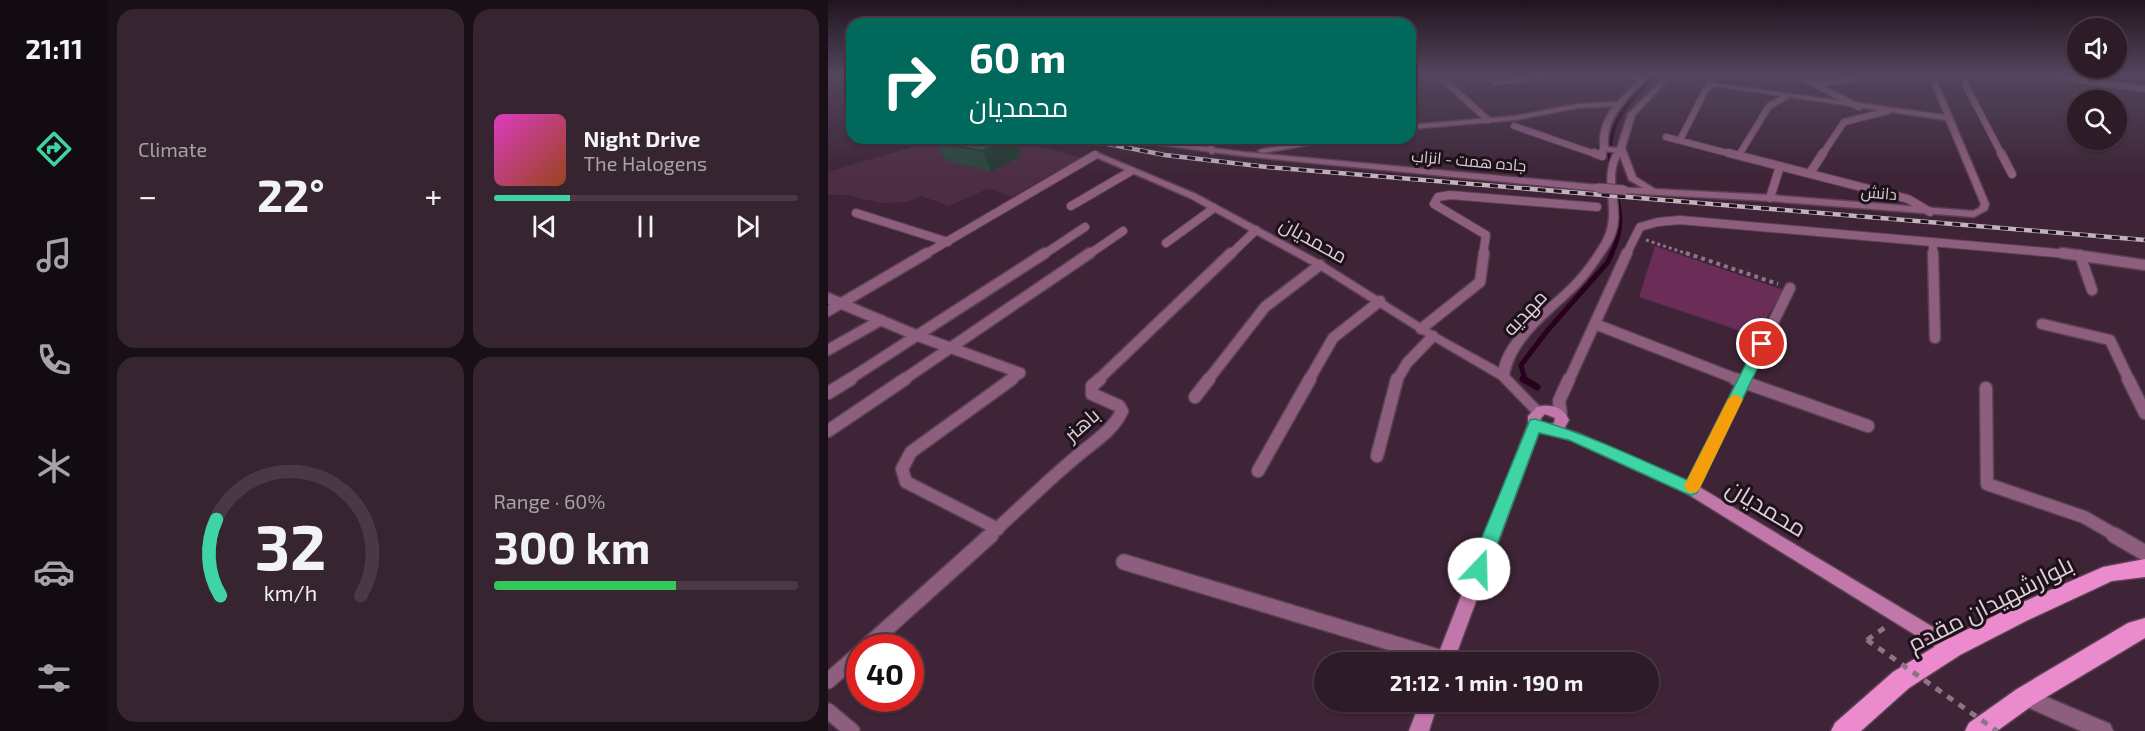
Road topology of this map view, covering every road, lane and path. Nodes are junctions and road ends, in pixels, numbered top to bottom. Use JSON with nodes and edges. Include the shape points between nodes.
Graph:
{"nodes":[{"id":1,"x":1475,"y":108,"type":"edge"},
{"id":2,"x":1567,"y":108,"type":"edge"},
{"id":3,"x":1617,"y":108,"type":"edge"},
{"id":4,"x":1637,"y":108,"type":"edge"},
{"id":5,"x":1696,"y":108,"type":"edge"},
{"id":6,"x":1768,"y":108,"type":"edge"},
{"id":7,"x":1871,"y":108,"type":"edge"},
{"id":8,"x":1944,"y":108,"type":"edge"},
{"id":9,"x":1978,"y":108,"type":"edge"},
{"id":10,"x":1888,"y":111,"type":"junction"},
{"id":11,"x":1948,"y":118,"type":"junction"},
{"id":12,"x":1488,"y":120,"type":"junction"},
{"id":13,"x":1416,"y":126,"type":"edge"},
{"id":14,"x":1514,"y":126,"type":"dead end"},
{"id":15,"x":1666,"y":137,"type":"dead end"},
{"id":16,"x":1680,"y":140,"type":"junction"},
{"id":17,"x":1172,"y":144,"type":"edge"},
{"id":18,"x":1210,"y":144,"type":"edge"},
{"id":19,"x":1291,"y":144,"type":"edge"},
{"id":20,"x":1603,"y":146,"type":"junction"},
{"id":21,"x":1620,"y":149,"type":"junction"},
{"id":22,"x":1212,"y":151,"type":"junction"},
{"id":23,"x":1243,"y":154,"type":"junction"},
{"id":24,"x":1095,"y":155,"type":"joint"},
{"id":25,"x":1739,"y":155,"type":"junction"},
{"id":26,"x":1780,"y":166,"type":"junction"},
{"id":27,"x":1131,"y":171,"type":"junction"},
{"id":28,"x":1810,"y":173,"type":"junction"},
{"id":29,"x":2012,"y":174,"type":"dead end"},
{"id":30,"x":1624,"y":190,"type":"joint"},
{"id":31,"x":1655,"y":192,"type":"junction"},
{"id":32,"x":1770,"y":198,"type":"junction"},
{"id":33,"x":1071,"y":206,"type":"dead end"},
{"id":34,"x":1597,"y":207,"type":"dead end"},
{"id":35,"x":1214,"y":208,"type":"junction"},
{"id":36,"x":1930,"y":212,"type":"junction"},
{"id":37,"x":856,"y":213,"type":"dead end"},
{"id":38,"x":1085,"y":227,"type":"dead end"},
{"id":39,"x":1256,"y":230,"type":"junction"},
{"id":40,"x":1123,"y":231,"type":"dead end"},
{"id":41,"x":1637,"y":237,"type":"junction"},
{"id":42,"x":948,"y":242,"type":"junction"},
{"id":43,"x":1933,"y":242,"type":"junction"},
{"id":44,"x":1166,"y":243,"type":"dead end"},
{"id":45,"x":2080,"y":255,"type":"junction"},
{"id":46,"x":1320,"y":265,"type":"junction"},
{"id":47,"x":2145,"y":265,"type":"edge"},
{"id":48,"x":1790,"y":288,"type":"joint"},
{"id":49,"x":2092,"y":290,"type":"dead end"},
{"id":50,"x":828,"y":298,"type":"edge"},
{"id":51,"x":1380,"y":301,"type":"junction"},
{"id":52,"x":842,"y":305,"type":"junction"},
{"id":53,"x":828,"y":311,"type":"edge"},
{"id":54,"x":881,"y":320,"type":"junction"},
{"id":55,"x":1596,"y":324,"type":"junction"},
{"id":56,"x":2042,"y":324,"type":"dead end"},
{"id":57,"x":1421,"y":328,"type":"junction"},
{"id":58,"x":918,"y":336,"type":"junction"},
{"id":59,"x":1432,"y":336,"type":"junction"},
{"id":60,"x":1935,"y":338,"type":"dead end"},
{"id":61,"x":950,"y":348,"type":"junction"},
{"id":62,"x":828,"y":350,"type":"edge"},
{"id":63,"x":1503,"y":376,"type":"junction"},
{"id":64,"x":1744,"y":382,"type":"junction"},
{"id":65,"x":1986,"y":388,"type":"dead end"},
{"id":66,"x":828,"y":393,"type":"edge"},
{"id":67,"x":1194,"y":397,"type":"dead end"},
{"id":68,"x":2145,"y":413,"type":"edge"},
{"id":69,"x":1561,"y":417,"type":"junction"},
{"id":70,"x":1540,"y":422,"type":"junction"},
{"id":71,"x":1868,"y":426,"type":"dead end"},
{"id":72,"x":828,"y":431,"type":"edge"},
{"id":73,"x":1377,"y":456,"type":"dead end"},
{"id":74,"x":1626,"y":458,"type":"junction"},
{"id":75,"x":1258,"y":471,"type":"dead end"},
{"id":76,"x":1691,"y":489,"type":"junction"},
{"id":77,"x":998,"y":529,"type":"junction"},
{"id":78,"x":2145,"y":553,"type":"edge"},
{"id":79,"x":1125,"y":562,"type":"dead end"},
{"id":80,"x":2145,"y":568,"type":"edge"},
{"id":81,"x":2145,"y":628,"type":"edge"},
{"id":82,"x":1882,"y":630,"type":"dead end"},
{"id":83,"x":881,"y":634,"type":"edge"},
{"id":84,"x":1952,"y":648,"type":"junction"},
{"id":85,"x":1415,"y":652,"type":"edge"},
{"id":86,"x":1448,"y":652,"type":"edge"},
{"id":87,"x":846,"y":665,"type":"edge"},
{"id":88,"x":834,"y":676,"type":"edge"},
{"id":89,"x":2025,"y":697,"type":"junction"},
{"id":90,"x":828,"y":711,"type":"edge"},
{"id":91,"x":1426,"y":712,"type":"edge"},
{"id":92,"x":852,"y":731,"type":"edge"},
{"id":93,"x":1419,"y":731,"type":"edge"},
{"id":94,"x":1843,"y":731,"type":"edge"},
{"id":95,"x":1977,"y":731,"type":"edge"},
{"id":96,"x":1997,"y":731,"type":"edge"},
{"id":97,"x":2103,"y":731,"type":"edge"}],
"edges":[{"from":1,"to":12,"type":"lane"},
{"from":2,"to":12,"type":"street"},
{"from":3,"to":20,"type":"street","via":[[1607,124]]},
{"from":4,"to":21,"type":"street"},
{"from":5,"to":16,"type":"lane"},
{"from":6,"to":25,"type":"lane"},
{"from":7,"to":10,"type":"street"},
{"from":8,"to":11,"type":"street","name":"دانش"},
{"from":9,"to":29,"type":"lane"},
{"from":10,"to":11,"type":"street"},
{"from":10,"to":28,"type":"lane","via":[[1844,122]]},
{"from":11,"to":36,"type":"street","name":"دانش","via":[[1985,204],[1983,210],[1974,214]]},
{"from":12,"to":13,"type":"street"},
{"from":14,"to":20,"type":"lane","via":[[1602,156]]},
{"from":15,"to":16,"type":"lane"},
{"from":16,"to":25,"type":"lane"},
{"from":17,"to":22,"type":"street","name":"جاده همت - انزاب"},
{"from":18,"to":22,"type":"lane"},
{"from":19,"to":23,"type":"street"},
{"from":20,"to":21,"type":"street","via":[[1607,150]]},
{"from":21,"to":31,"type":"street","via":[[1632,178]]},
{"from":21,"to":63,"type":"street","name":"مهدیه","via":[[1609,173],[1615,222],[1610,238],[1578,282],[1517,344],[1503,367]]},
{"from":22,"to":23,"type":"street","name":"جاده همت - انزاب"},
{"from":23,"to":30,"type":"street","name":"جاده همت - انزاب","bridge":true},
{"from":24,"to":27,"type":"street","name":"محمدیان"},
{"from":24,"to":42,"type":"lane"},
{"from":25,"to":26,"type":"lane"},
{"from":26,"to":28,"type":"lane"},
{"from":26,"to":32,"type":"lane"},
{"from":27,"to":33,"type":"lane"},
{"from":27,"to":35,"type":"street","name":"محمدیان"},
{"from":28,"to":36,"type":"lane","via":[[1908,199]]},
{"from":30,"to":31,"type":"street","name":"دانش"},
{"from":31,"to":32,"type":"street","name":"دانش"},
{"from":32,"to":36,"type":"street","name":"دانش"},
{"from":34,"to":57,"type":"lane","via":[[1438,196],[1434,204],[1486,235],[1480,282]]},
{"from":35,"to":39,"type":"street","name":"محمدیان"},
{"from":35,"to":44,"type":"lane"},
{"from":37,"to":42,"type":"lane"},
{"from":38,"to":58,"type":"lane"},
{"from":39,"to":46,"type":"street","name":"محمدیان"},
{"from":39,"to":77,"type":"lane","name":"باهنر","via":[[1092,386],[1092,394],[1119,406],[1121,416]]},
{"from":40,"to":61,"type":"lane"},
{"from":41,"to":43,"type":"lane","via":[[1640,227],[1680,220]]},
{"from":41,"to":48,"type":"path"},
{"from":41,"to":55,"type":"lane"},
{"from":42,"to":52,"type":"lane"},
{"from":43,"to":45,"type":"lane"},
{"from":43,"to":60,"type":"lane"},
{"from":45,"to":47,"type":"lane"},
{"from":45,"to":49,"type":"lane"},
{"from":46,"to":51,"type":"street","name":"محمدیان"},
{"from":46,"to":67,"type":"lane","via":[[1265,308]]},
{"from":48,"to":64,"type":"lane"},
{"from":50,"to":52,"type":"lane"},
{"from":51,"to":57,"type":"street","name":"محمدیان"},
{"from":51,"to":75,"type":"lane","via":[[1333,338]]},
{"from":52,"to":53,"type":"lane"},
{"from":52,"to":54,"type":"lane"},
{"from":54,"to":58,"type":"lane"},
{"from":54,"to":62,"type":"lane"},
{"from":55,"to":64,"type":"lane"},
{"from":55,"to":69,"type":"lane","via":[[1559,401]]},
{"from":56,"to":68,"type":"lane","via":[[2110,340]]},
{"from":57,"to":59,"type":"street","name":"محمدیان"},
{"from":58,"to":61,"type":"lane"},
{"from":58,"to":66,"type":"lane"},
{"from":59,"to":63,"type":"street","name":"محمدیان"},
{"from":59,"to":73,"type":"lane","via":[[1398,376]]},
{"from":61,"to":72,"type":"lane"},
{"from":61,"to":77,"type":"lane","via":[[1020,373],[911,453],[902,469],[906,482]]},
{"from":63,"to":70,"type":"street"},
{"from":64,"to":71,"type":"lane"},
{"from":64,"to":76,"type":"lane"},
{"from":65,"to":78,"type":"lane","via":[[1987,484],[2084,517]]},
{"from":69,"to":70,"type":"street","via":[[1551,410]]},
{"from":69,"to":70,"type":"street","via":[[1559,426]]},
{"from":69,"to":74,"type":"street","via":[[1585,436]]},
{"from":70,"to":74,"type":"street","name":"محمدیان"},
{"from":70,"to":86,"type":"street"},
{"from":74,"to":76,"type":"street","name":"محمدیان"},
{"from":76,"to":84,"type":"street","name":"محمدیان"},
{"from":77,"to":83,"type":"lane","name":"باهنر"},
{"from":79,"to":85,"type":"lane"},
{"from":80,"to":84,"type":"main road","name":"بلوارشهیدان مقدم","via":[[2110,573]]},
{"from":81,"to":89,"type":"main road"},
{"from":82,"to":96,"type":"path","bridge":true,"via":[[1867,639]]},
{"from":84,"to":94,"type":"main road","name":"بلوارشهیدان مقدم","via":[[1901,680]]},
{"from":87,"to":88,"type":"lane"},
{"from":89,"to":95,"type":"main road"},
{"from":89,"to":97,"type":"street"},
{"from":90,"to":92,"type":"lane"},
{"from":91,"to":93,"type":"street"}]}
